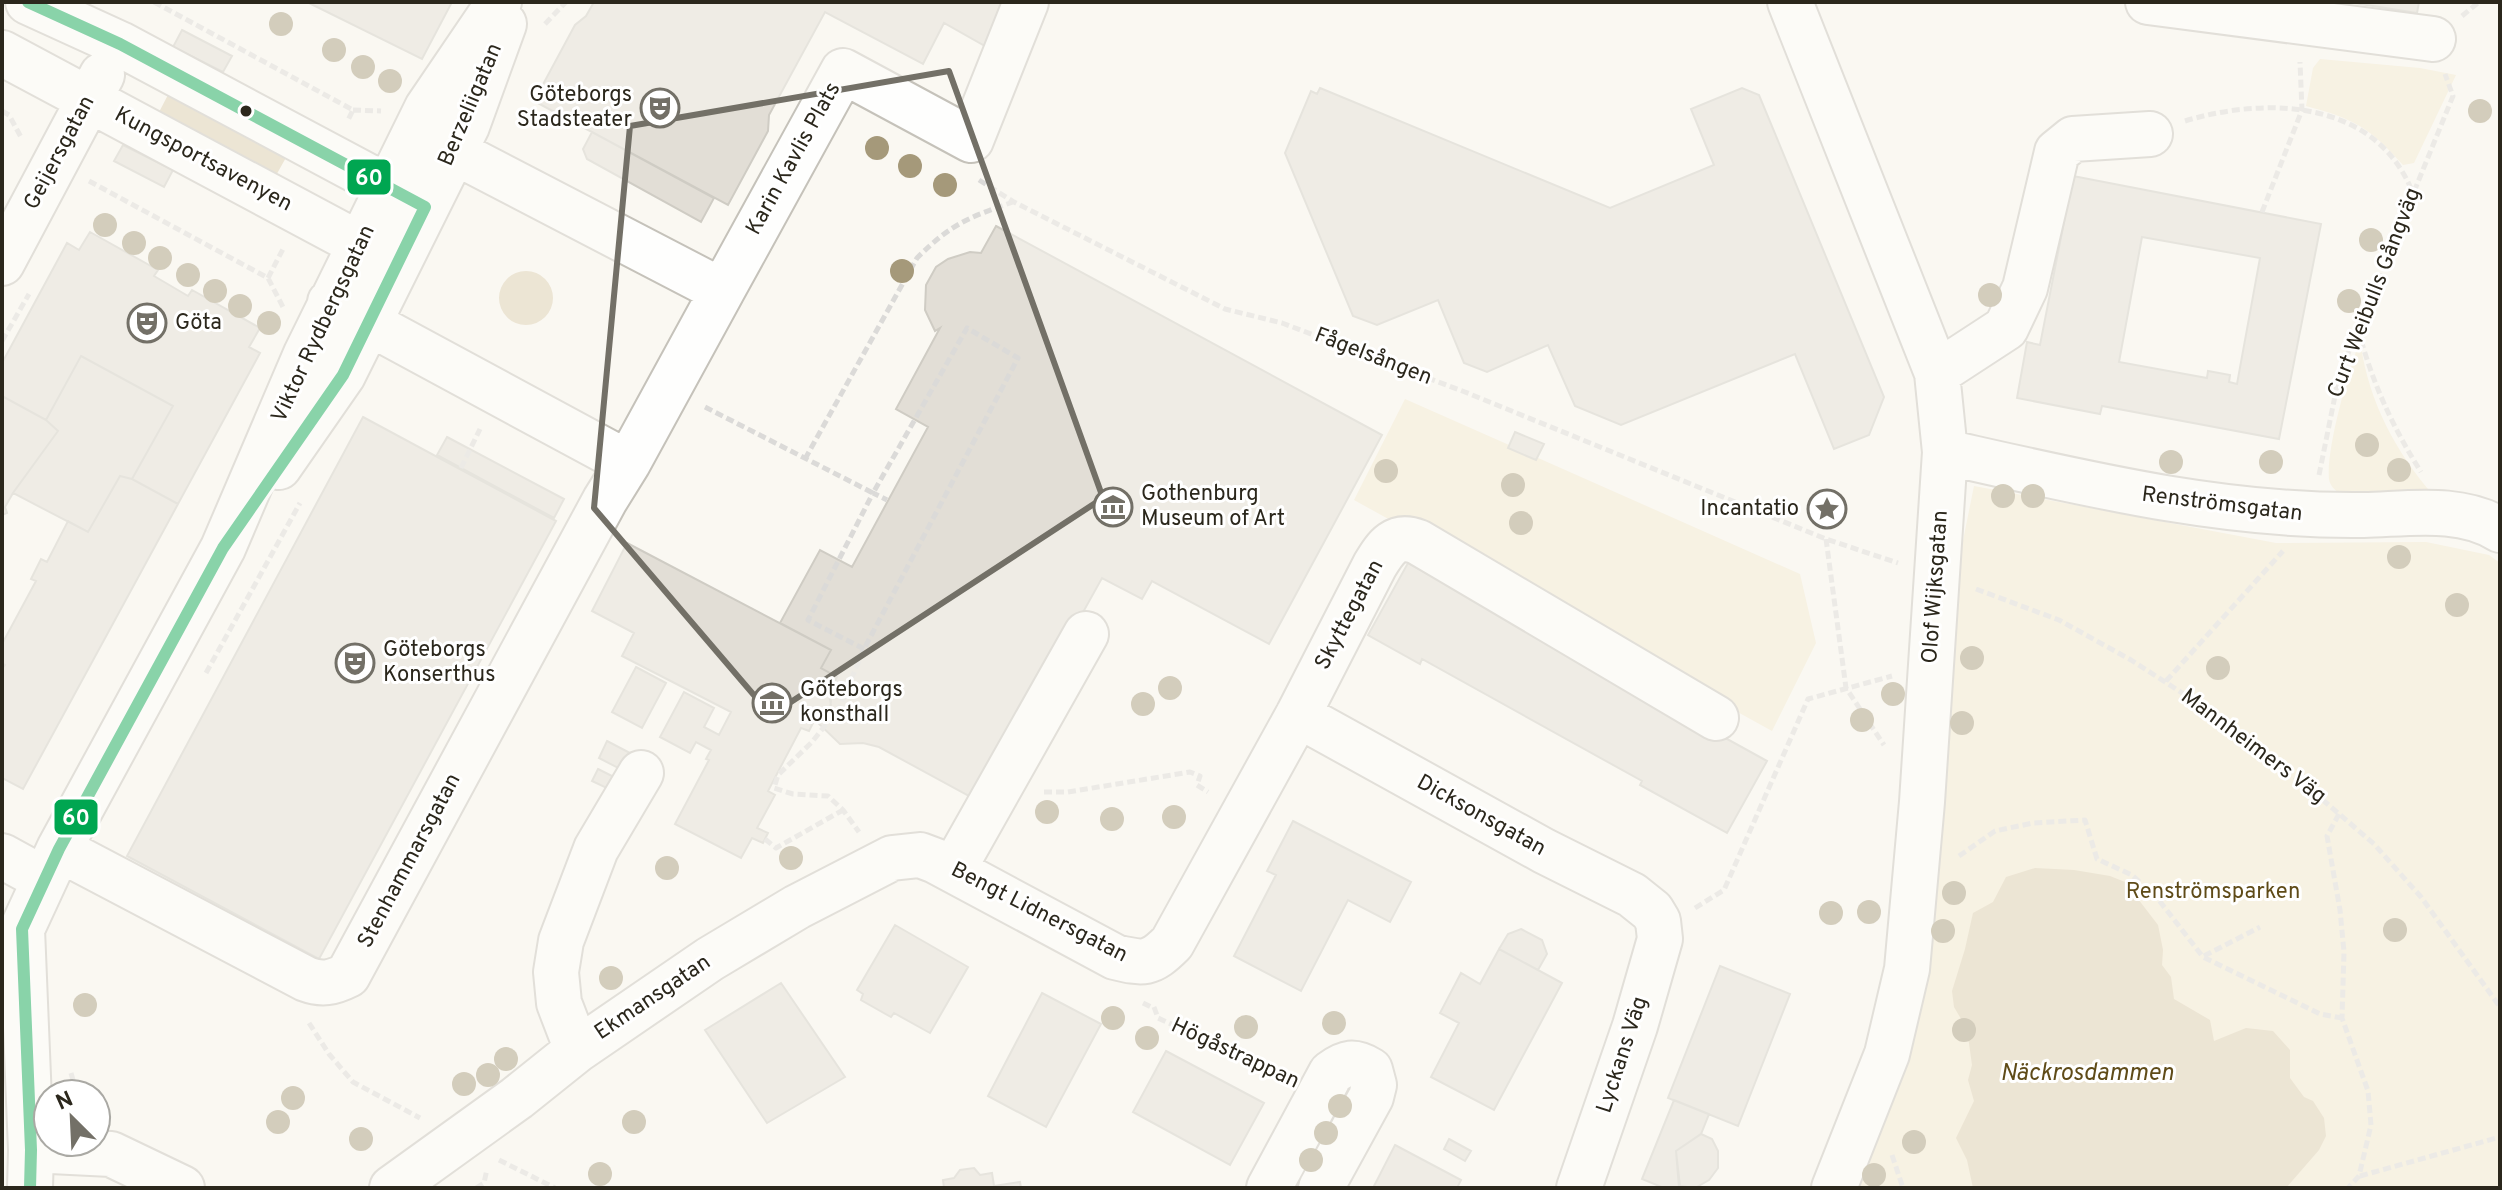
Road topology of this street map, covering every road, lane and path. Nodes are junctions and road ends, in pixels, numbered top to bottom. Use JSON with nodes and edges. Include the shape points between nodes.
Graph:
{"nodes":[{"id":1,"x":28,"y":2,"type":"edge"},
{"id":2,"x":154,"y":2,"type":"edge"},
{"id":3,"x":499,"y":2,"type":"edge"},
{"id":4,"x":512,"y":2,"type":"edge"},
{"id":5,"x":1026,"y":2,"type":"edge"},
{"id":6,"x":1790,"y":2,"type":"edge"},
{"id":7,"x":2148,"y":2,"type":"edge"},
{"id":8,"x":2298,"y":21,"type":"junction"},
{"id":9,"x":2433,"y":39,"type":"dead end"},
{"id":10,"x":120,"y":44,"type":"junction"},
{"id":11,"x":2,"y":53,"type":"edge"},
{"id":12,"x":2453,"y":96,"type":"dead end"},
{"id":13,"x":88,"y":99,"type":"junction"},
{"id":14,"x":2302,"y":110,"type":"junction"},
{"id":15,"x":343,"y":131,"type":"dead end"},
{"id":16,"x":2150,"y":134,"type":"joint"},
{"id":17,"x":436,"y":142,"type":"junction"},
{"id":18,"x":969,"y":157,"type":"junction"},
{"id":19,"x":54,"y":164,"type":"junction"},
{"id":20,"x":2412,"y":192,"type":"junction"},
{"id":21,"x":406,"y":198,"type":"junction"},
{"id":22,"x":1014,"y":202,"type":"junction"},
{"id":23,"x":2262,"y":212,"type":"dead end"},
{"id":24,"x":361,"y":245,"type":"junction"},
{"id":25,"x":2,"y":263,"type":"edge"},
{"id":26,"x":722,"y":291,"type":"junction"},
{"id":27,"x":330,"y":302,"type":"junction"},
{"id":28,"x":378,"y":304,"type":"junction"},
{"id":29,"x":291,"y":321,"type":"dead end"},
{"id":30,"x":2358,"y":328,"type":"junction"},
{"id":31,"x":1937,"y":373,"type":"junction"},
{"id":32,"x":735,"y":423,"type":"dead end"},
{"id":33,"x":477,"y":436,"type":"dead end"},
{"id":34,"x":1945,"y":452,"type":"junction"},
{"id":35,"x":805,"y":459,"type":"junction"},
{"id":36,"x":628,"y":463,"type":"junction"},
{"id":37,"x":461,"y":468,"type":"dead end"},
{"id":38,"x":873,"y":493,"type":"junction"},
{"id":39,"x":887,"y":500,"type":"dead end"},
{"id":40,"x":2447,"y":514,"type":"junction"},
{"id":41,"x":2308,"y":516,"type":"junction"},
{"id":42,"x":2500,"y":530,"type":"edge"},
{"id":43,"x":1826,"y":539,"type":"junction"},
{"id":44,"x":223,"y":548,"type":"junction"},
{"id":45,"x":1937,"y":576,"type":"junction"},
{"id":46,"x":1086,"y":634,"type":"dead end"},
{"id":47,"x":864,"y":649,"type":"junction"},
{"id":48,"x":2166,"y":681,"type":"junction"},
{"id":49,"x":1846,"y":688,"type":"junction"},
{"id":50,"x":1305,"y":700,"type":"junction"},
{"id":51,"x":1716,"y":718,"type":"dead end"},
{"id":52,"x":1889,"y":752,"type":"dead end"},
{"id":53,"x":641,"y":773,"type":"dead end"},
{"id":54,"x":1000,"y":787,"type":"junction"},
{"id":55,"x":843,"y":810,"type":"junction"},
{"id":56,"x":2339,"y":814,"type":"junction"},
{"id":57,"x":1242,"y":817,"type":"junction"},
{"id":58,"x":765,"y":839,"type":"dead end"},
{"id":59,"x":2,"y":856,"type":"edge"},
{"id":60,"x":880,"y":863,"type":"junction"},
{"id":61,"x":52,"y":864,"type":"junction"},
{"id":62,"x":944,"y":866,"type":"junction"},
{"id":63,"x":1916,"y":867,"type":"junction"},
{"id":64,"x":1676,"y":915,"type":"junction"},
{"id":65,"x":2260,"y":927,"type":"dead end"},
{"id":66,"x":2203,"y":957,"type":"junction"},
{"id":67,"x":1141,"y":983,"type":"junction"},
{"id":68,"x":2500,"y":1007,"type":"edge"},
{"id":69,"x":1155,"y":1009,"type":"junction"},
{"id":70,"x":2342,"y":1018,"type":"junction"},
{"id":71,"x":307,"y":1021,"type":"dead end"},
{"id":72,"x":577,"y":1050,"type":"junction"},
{"id":73,"x":69,"y":1064,"type":"dead end"},
{"id":74,"x":73,"y":1078,"type":"edge"},
{"id":75,"x":1321,"y":1093,"type":"junction"},
{"id":76,"x":2500,"y":1137,"type":"edge"},
{"id":77,"x":457,"y":1139,"type":"junction"},
{"id":78,"x":31,"y":1169,"type":"edge"},
{"id":79,"x":2359,"y":1176,"type":"junction"},
{"id":80,"x":182,"y":1188,"type":"edge"},
{"id":81,"x":392,"y":1188,"type":"edge"},
{"id":82,"x":555,"y":1188,"type":"edge"},
{"id":83,"x":1269,"y":1188,"type":"edge"},
{"id":84,"x":1321,"y":1188,"type":"edge"},
{"id":85,"x":1579,"y":1188,"type":"edge"},
{"id":86,"x":1834,"y":1188,"type":"edge"},
{"id":87,"x":2348,"y":1188,"type":"edge"}],
"edges":[{"from":1,"to":10,"type":"street"},
{"from":2,"to":15,"type":"path","via":[[353,110]]},
{"from":3,"to":17,"type":"street","name":"Berzeliigatan","via":[[427,108]]},
{"from":4,"to":17,"type":"street","name":"Berzeliigatan","via":[[467,126]]},
{"from":5,"to":18,"type":"street"},
{"from":6,"to":31,"type":"street","name":"Olof Wijksgatan"},
{"from":7,"to":8,"type":"street"},
{"from":8,"to":9,"type":"street"},
{"from":8,"to":14,"type":"path"},
{"from":10,"to":13,"type":"street","name":"Geijersgatan"},
{"from":10,"to":21,"type":"street"},
{"from":11,"to":13,"type":"street","name":"Kungsportsavenyen"},
{"from":12,"to":20,"type":"path","name":"Curt Weibulls Gångväg"},
{"from":13,"to":19,"type":"street","name":"Geijersgatan"},
{"from":13,"to":24,"type":"street","name":"Kungsportsavenyen"},
{"from":14,"to":16,"type":"path","via":[[2224,112]]},
{"from":14,"to":20,"type":"path","via":[[2345,120],[2371,136],[2397,162]]},
{"from":14,"to":23,"type":"path"},
{"from":16,"to":31,"type":"street","via":[[2073,139],[2057,152],[2025,288],[2006,328]]},
{"from":17,"to":21,"type":"street","name":"Berzeliigatan"},
{"from":17,"to":26,"type":"street"},
{"from":18,"to":22,"type":"path","name":"Fågelsången"},
{"from":18,"to":26,"type":"street","name":"Karin Kavlis Plats","via":[[843,71]]},
{"from":19,"to":25,"type":"street","name":"Geijersgatan"},
{"from":19,"to":29,"type":"path","via":[[268,278]]},
{"from":20,"to":30,"type":"path","name":"Curt Weibulls Gångväg"},
{"from":21,"to":24,"type":"street","name":"Viktor Rydbergsgatan"},
{"from":21,"to":28,"type":"street","name":"Viktor Rydbergsgatan"},
{"from":22,"to":35,"type":"path","via":[[941,233],[917,258]]},
{"from":22,"to":43,"type":"path","name":"Fågelsången","via":[[1225,309],[1282,323],[1465,392]]},
{"from":24,"to":27,"type":"street","name":"Viktor Rydbergsgatan"},
{"from":24,"to":28,"type":"street"},
{"from":26,"to":36,"type":"street","name":"Stenhammarsgatan"},
{"from":27,"to":28,"type":"street"},
{"from":27,"to":44,"type":"street","name":"Viktor Rydbergsgatan"},
{"from":28,"to":36,"type":"street"},
{"from":28,"to":44,"type":"street","name":"Viktor Rydbergsgatan","via":[[343,375]]},
{"from":30,"to":40,"type":"path","via":[[2388,417]]},
{"from":30,"to":41,"type":"path","name":"Curt Weibulls Gångväg","via":[[2337,386]]},
{"from":31,"to":34,"type":"street","name":"Olof Wijksgatan"},
{"from":32,"to":35,"type":"path"},
{"from":33,"to":37,"type":"path"},
{"from":34,"to":41,"type":"street","name":"Renströmsgatan","via":[[2133,494]]},
{"from":34,"to":45,"type":"street","name":"Olof Wijksgatan"},
{"from":35,"to":38,"type":"path"},
{"from":36,"to":61,"type":"street","name":"Stenhammarsgatan","via":[[348,975],[320,984],[306,979]]},
{"from":38,"to":39,"type":"path"},
{"from":38,"to":47,"type":"path","via":[[808,620]]},
{"from":38,"to":47,"type":"path","via":[[967,328],[1018,358]]},
{"from":40,"to":41,"type":"street","name":"Renströmsgatan"},
{"from":40,"to":42,"type":"street","name":"Renströmsgatan","via":[[2481,519]]},
{"from":41,"to":48,"type":"path","name":"Curt Weibulls Gångväg","via":[[2277,560]]},
{"from":43,"to":45,"type":"path","name":"Fågelsången"},
{"from":43,"to":49,"type":"path"},
{"from":44,"to":61,"type":"street","name":"Viktor Rydbergsgatan"},
{"from":45,"to":48,"type":"path","name":"Mannheimers Väg","via":[[2059,620]]},
{"from":45,"to":63,"type":"street","name":"Olof Wijksgatan"},
{"from":46,"to":54,"type":"street"},
{"from":47,"to":55,"type":"path","via":[[839,708],[778,775],[774,788],[828,796]]},
{"from":48,"to":56,"type":"path","name":"Mannheimers Väg"},
{"from":49,"to":52,"type":"path"},
{"from":49,"to":64,"type":"path","via":[[1808,699],[1724,890]]},
{"from":50,"to":51,"type":"street","name":"Skyttegatan","via":[[1386,547],[1409,539]]},
{"from":50,"to":57,"type":"street","name":"Skyttegatan"},
{"from":50,"to":64,"type":"street","name":"Dicksonsgatan","via":[[1544,851],[1632,895],[1652,911]]},
{"from":53,"to":72,"type":"street","via":[[596,849],[561,941],[559,1003]]},
{"from":54,"to":57,"type":"path","via":[[1068,792],[1190,772],[1200,776],[1197,785]]},
{"from":54,"to":62,"type":"street"},
{"from":55,"to":58,"type":"path","via":[[776,848]]},
{"from":55,"to":60,"type":"path"},
{"from":56,"to":68,"type":"path","name":"Mannheimers Väg","via":[[2421,897]]},
{"from":56,"to":70,"type":"path","via":[[2327,836],[2344,952]]},
{"from":57,"to":67,"type":"street","name":"Skyttegatan","via":[[1172,943]]},
{"from":59,"to":61,"type":"street","name":"Stenhammarsgatan"},
{"from":60,"to":62,"type":"street","name":"Ekmansgatan","via":[[920,855]]},
{"from":60,"to":72,"type":"street","name":"Ekmansgatan","via":[[710,959]]},
{"from":61,"to":78,"type":"street","name":"Viktor Rydbergsgatan","via":[[22,929]]},
{"from":62,"to":67,"type":"street","name":"Bengt Lidnersgatan","via":[[1115,957]]},
{"from":63,"to":66,"type":"path","via":[[1940,865],[1995,831],[2085,820],[2097,859],[2132,875],[2158,899]]},
{"from":63,"to":86,"type":"street","name":"Olof Wijksgatan","via":[[1907,969],[1887,1054]]},
{"from":64,"to":85,"type":"street","name":"Lyckans Väg","via":[[1660,939]]},
{"from":65,"to":66,"type":"path"},
{"from":66,"to":70,"type":"path","via":[[2291,1002]]},
{"from":67,"to":69,"type":"path","name":"Högåstrappan"},
{"from":67,"to":69,"type":"path"},
{"from":69,"to":75,"type":"path","name":"Högåstrappan","via":[[1158,1018]]},
{"from":70,"to":79,"type":"path","via":[[2368,1091],[2371,1125]]},
{"from":71,"to":77,"type":"path","via":[[353,1082]]},
{"from":72,"to":77,"type":"street","name":"Ekmansgatan"},
{"from":73,"to":74,"type":"path"},
{"from":75,"to":83,"type":"street"},
{"from":75,"to":84,"type":"street","via":[[1331,1073],[1345,1063],[1358,1062],[1370,1070],[1371,1097]]},
{"from":76,"to":79,"type":"path"},
{"from":77,"to":81,"type":"street","name":"Ekmansgatan"},
{"from":77,"to":82,"type":"path"},
{"from":78,"to":80,"type":"street","via":[[111,1154]]},
{"from":79,"to":87,"type":"path"}]}
